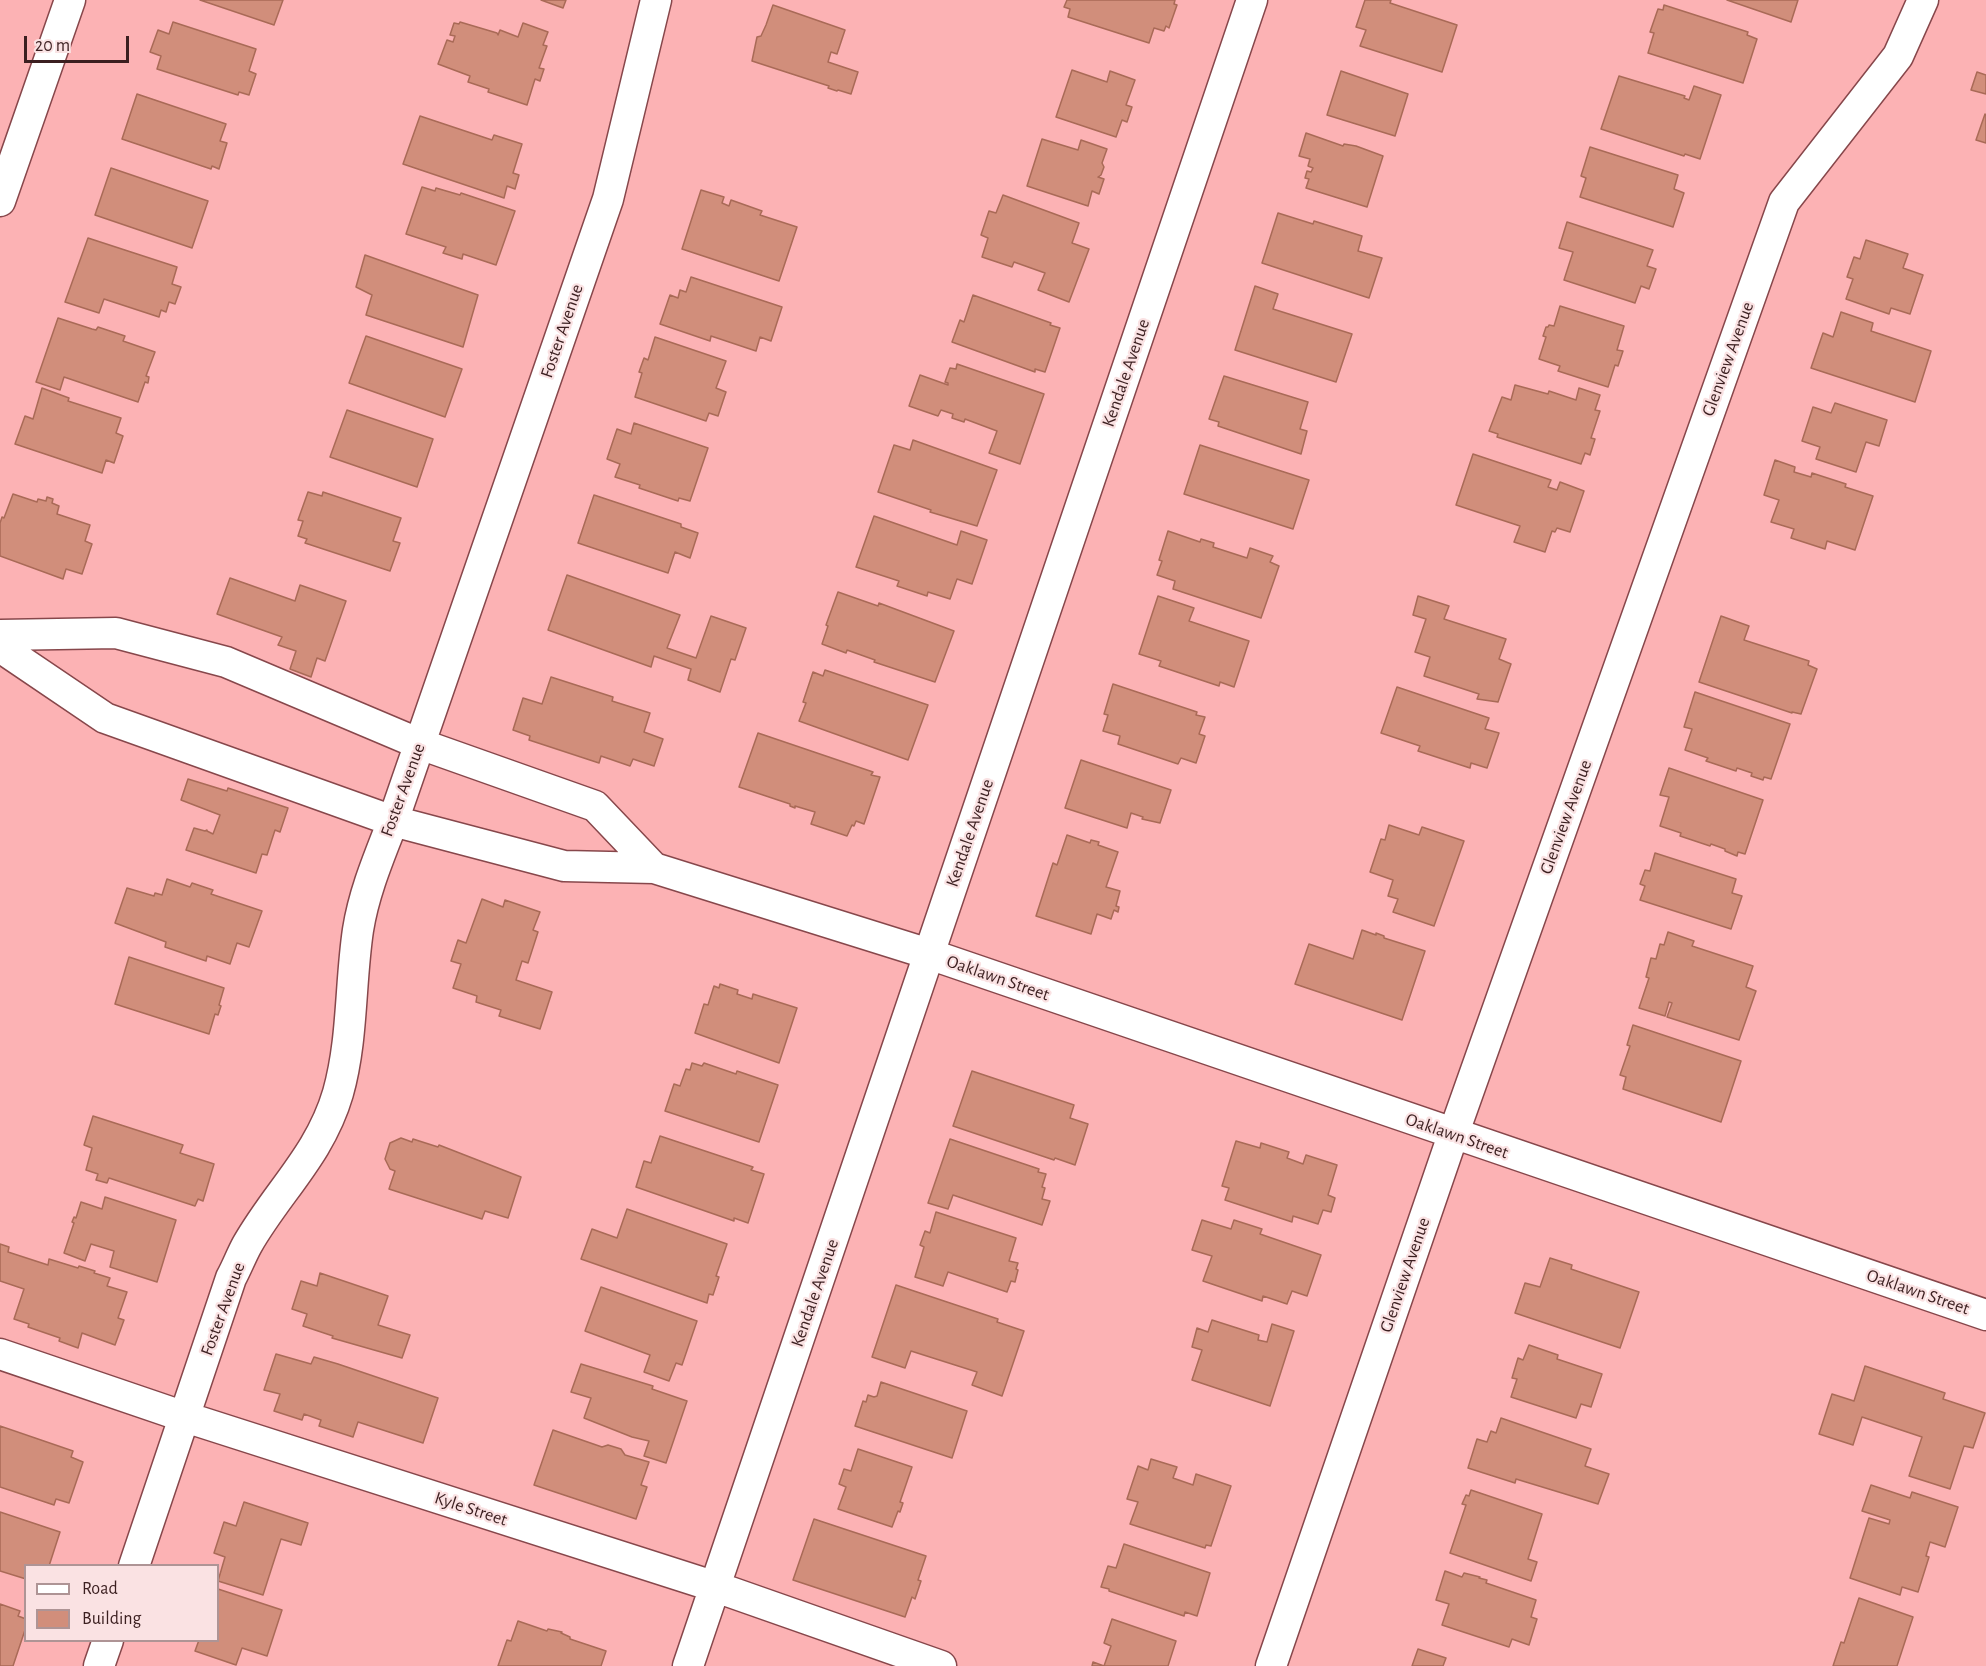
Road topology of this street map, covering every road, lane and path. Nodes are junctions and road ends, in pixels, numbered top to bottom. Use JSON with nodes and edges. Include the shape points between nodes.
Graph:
{"nodes":[{"id":1,"x":70,"y":0,"type":"edge"},
{"id":2,"x":656,"y":0,"type":"edge"},
{"id":3,"x":1252,"y":0,"type":"edge"},
{"id":4,"x":1923,"y":0,"type":"edge"},
{"id":5,"x":0,"y":201,"type":"edge"},
{"id":6,"x":0,"y":635,"type":"edge"},
{"id":7,"x":0,"y":647,"type":"edge"},
{"id":8,"x":420,"y":744,"type":"junction"},
{"id":9,"x":393,"y":821,"type":"junction"},
{"id":10,"x":654,"y":868,"type":"junction"},
{"id":11,"x":929,"y":954,"type":"junction"},
{"id":12,"x":1453,"y":1135,"type":"junction"},
{"id":13,"x":1986,"y":1315,"type":"edge"},
{"id":14,"x":0,"y":1354,"type":"edge"},
{"id":15,"x":185,"y":1418,"type":"junction"},
{"id":16,"x":135,"y":1564,"type":"edge"},
{"id":17,"x":716,"y":1587,"type":"junction"},
{"id":18,"x":108,"y":1642,"type":"edge"},
{"id":19,"x":99,"y":1666,"type":"edge"},
{"id":20,"x":688,"y":1666,"type":"edge"},
{"id":21,"x":941,"y":1666,"type":"edge"},
{"id":22,"x":1271,"y":1666,"type":"edge"}],
"edges":[{"from":1,"to":5,"type":"street"},
{"from":2,"to":8,"type":"street","name":"Foster Avenue","via":[[608,199]]},
{"from":3,"to":11,"type":"street","name":"Kendale Avenue"},
{"from":4,"to":12,"type":"street","name":"Glenview Avenue","via":[[1898,56],[1784,202]]},
{"from":6,"to":8,"type":"street","via":[[116,633],[226,662]]},
{"from":7,"to":9,"type":"street","via":[[105,718]]},
{"from":8,"to":9,"type":"street","name":"Foster Avenue"},
{"from":8,"to":10,"type":"street","via":[[595,806]]},
{"from":9,"to":10,"type":"street","via":[[564,866]]},
{"from":9,"to":15,"type":"street","name":"Foster Avenue","via":[[364,900],[338,1092],[325,1128],[306,1162],[248,1244],[231,1278]]},
{"from":10,"to":11,"type":"street","name":"Oaklawn Street"},
{"from":11,"to":12,"type":"street","name":"Oaklawn Street"},
{"from":11,"to":17,"type":"street","name":"Kendale Avenue"},
{"from":12,"to":13,"type":"street","name":"Oaklawn Street"},
{"from":12,"to":22,"type":"street","name":"Glenview Avenue"},
{"from":14,"to":15,"type":"street","name":"Kyle Street"},
{"from":15,"to":16,"type":"street","name":"Foster Avenue"},
{"from":15,"to":17,"type":"street","name":"Kyle Street"},
{"from":17,"to":20,"type":"street","name":"Kendale Avenue"},
{"from":17,"to":21,"type":"street","name":"Kyle Street"},
{"from":18,"to":19,"type":"street"}]}
